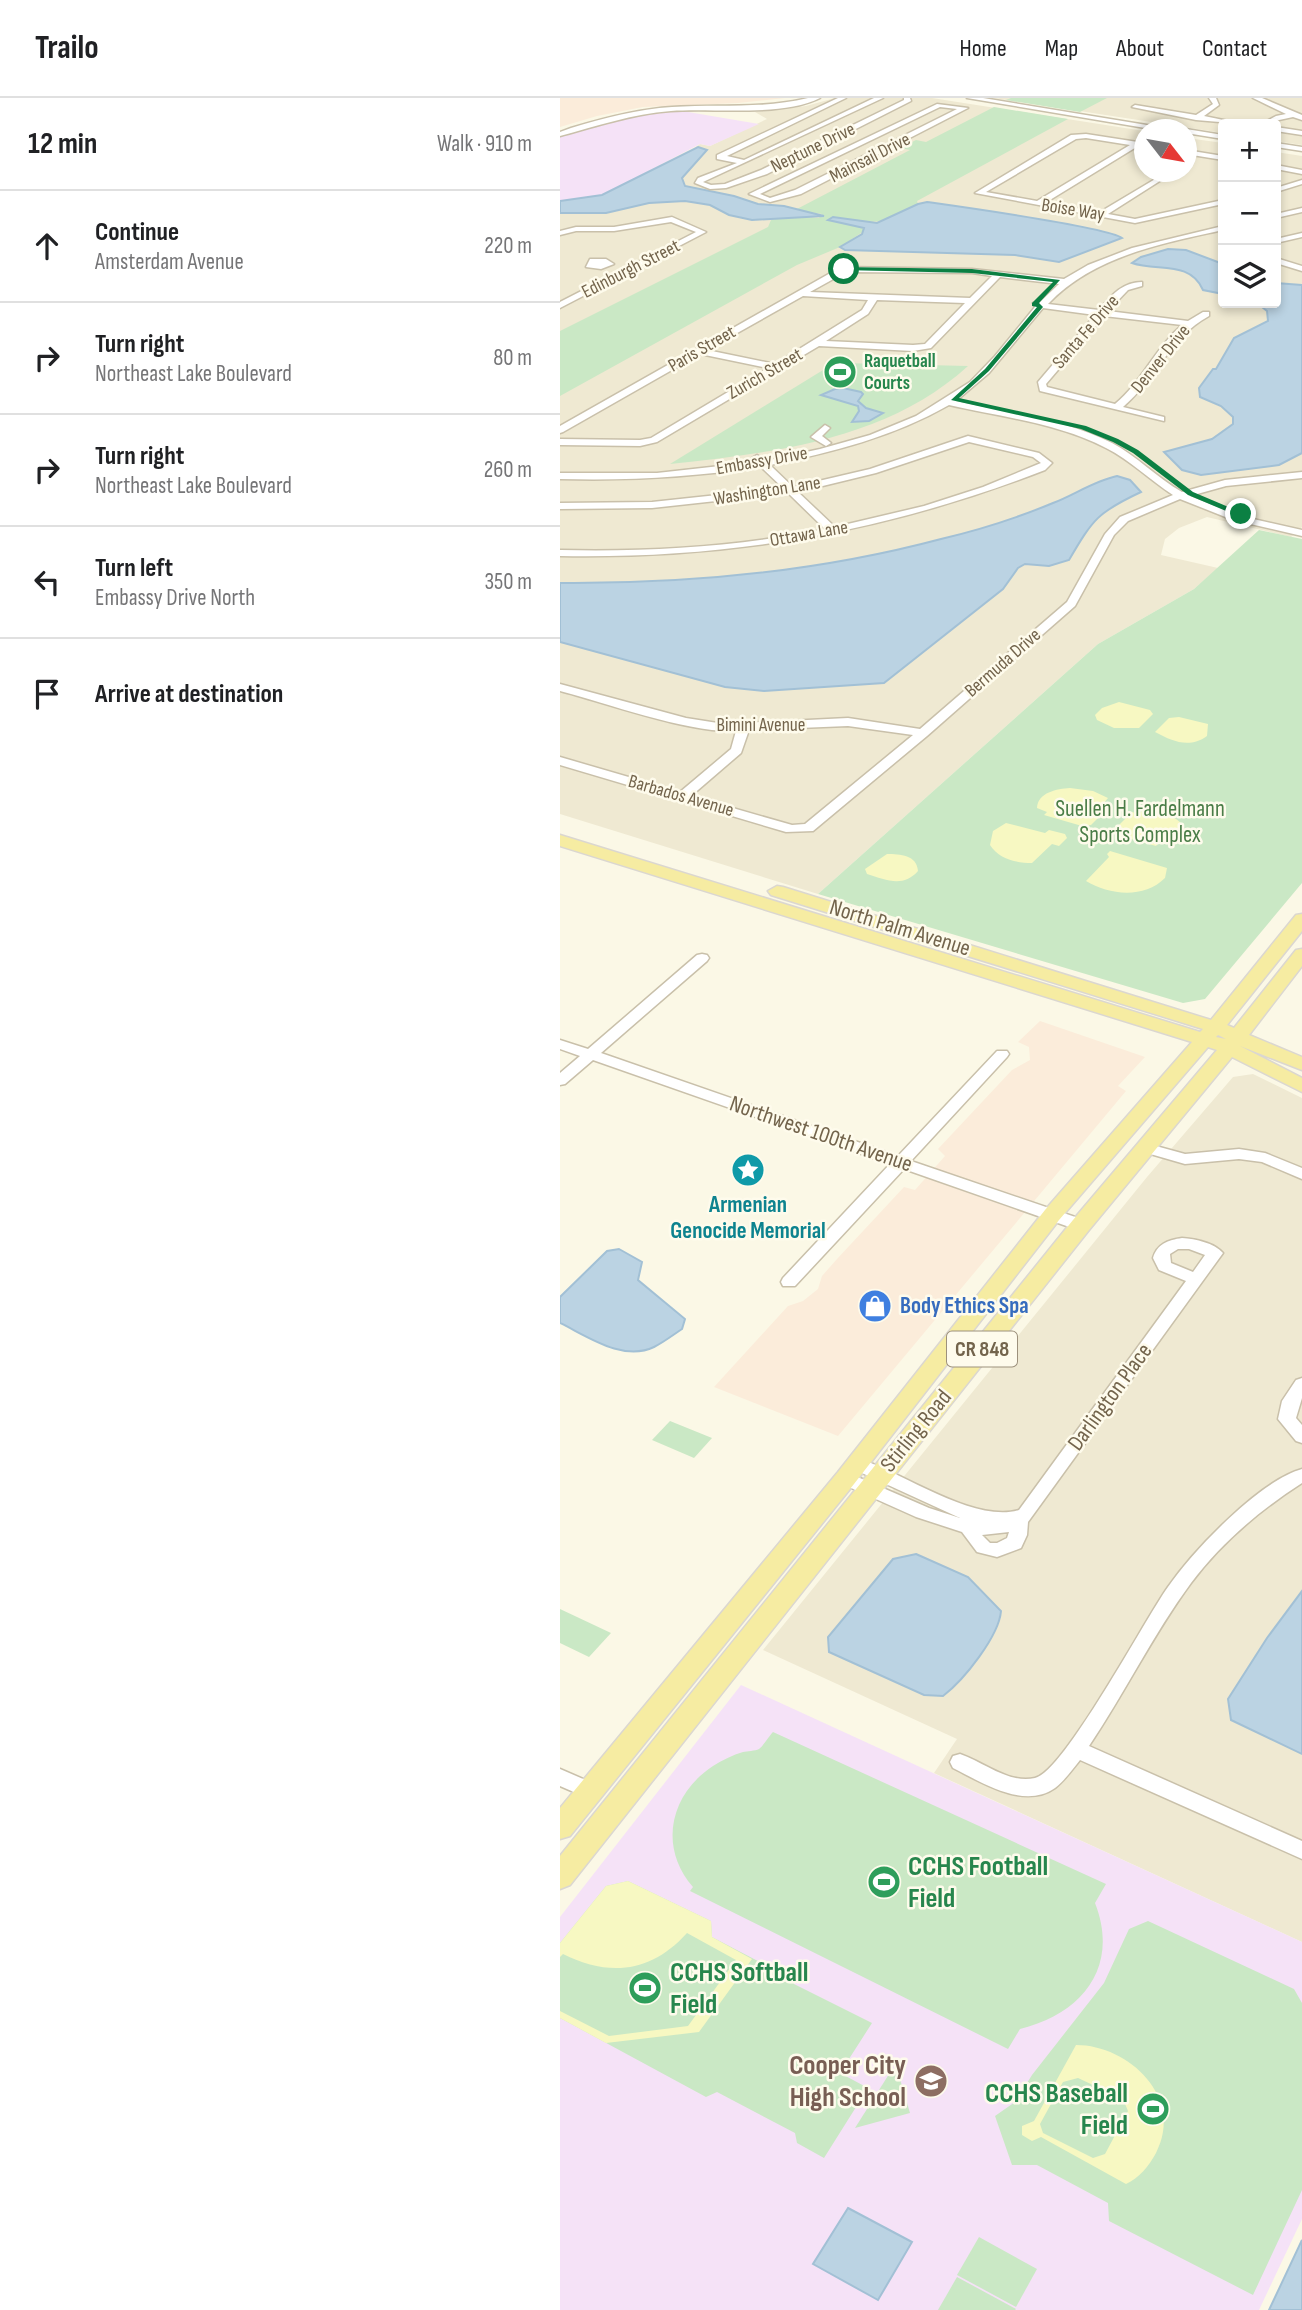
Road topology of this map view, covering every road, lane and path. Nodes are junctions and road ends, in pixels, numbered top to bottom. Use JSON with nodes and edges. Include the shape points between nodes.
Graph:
{"nodes":[{"id":1,"x":806,"y":98,"type":"edge"},
{"id":2,"x":817,"y":98,"type":"edge"},
{"id":3,"x":843,"y":98,"type":"edge"},
{"id":4,"x":880,"y":98,"type":"edge"},
{"id":5,"x":906,"y":98,"type":"edge"},
{"id":6,"x":970,"y":98,"type":"edge"},
{"id":7,"x":1148,"y":98,"type":"edge"},
{"id":8,"x":1212,"y":98,"type":"edge"},
{"id":9,"x":1256,"y":98,"type":"edge"},
{"id":10,"x":1265,"y":98,"type":"edge"},
{"id":11,"x":779,"y":109,"type":"junction"},
{"id":12,"x":1297,"y":116,"type":"edge"},
{"id":13,"x":1196,"y":118,"type":"junction"},
{"id":14,"x":798,"y":119,"type":"junction"},
{"id":15,"x":1274,"y":119,"type":"edge"},
{"id":16,"x":1218,"y":121,"type":"edge"},
{"id":17,"x":826,"y":124,"type":"junction"},
{"id":18,"x":1134,"y":124,"type":"edge"},
{"id":19,"x":852,"y":129,"type":"junction"},
{"id":20,"x":1281,"y":130,"type":"edge"},
{"id":21,"x":560,"y":132,"type":"edge"},
{"id":22,"x":881,"y":133,"type":"junction"},
{"id":23,"x":1197,"y":133,"type":"edge"},
{"id":24,"x":1302,"y":133,"type":"edge"},
{"id":25,"x":1218,"y":136,"type":"edge"},
{"id":26,"x":909,"y":138,"type":"junction"},
{"id":27,"x":1134,"y":144,"type":"edge"},
{"id":28,"x":1281,"y":146,"type":"edge"},
{"id":29,"x":1134,"y":149,"type":"edge"},
{"id":30,"x":1302,"y":149,"type":"edge"},
{"id":31,"x":1197,"y":154,"type":"edge"},
{"id":32,"x":1200,"y":154,"type":"junction"},
{"id":33,"x":1197,"y":156,"type":"edge"},
{"id":34,"x":1218,"y":157,"type":"edge"},
{"id":35,"x":745,"y":162,"type":"junction"},
{"id":36,"x":1281,"y":168,"type":"edge"},
{"id":37,"x":1302,"y":172,"type":"edge"},
{"id":38,"x":1155,"y":182,"type":"edge"},
{"id":39,"x":1302,"y":182,"type":"edge"},
{"id":40,"x":1281,"y":188,"type":"edge"},
{"id":41,"x":1218,"y":203,"type":"edge"},
{"id":42,"x":1037,"y":204,"type":"junction"},
{"id":43,"x":1302,"y":208,"type":"edge"},
{"id":44,"x":1281,"y":213,"type":"edge"},
{"id":45,"x":1167,"y":214,"type":"junction"},
{"id":46,"x":1101,"y":215,"type":"junction"},
{"id":47,"x":1218,"y":227,"type":"edge"},
{"id":48,"x":1206,"y":230,"type":"junction"},
{"id":49,"x":560,"y":233,"type":"edge"},
{"id":50,"x":1218,"y":235,"type":"edge"},
{"id":51,"x":1302,"y":235,"type":"edge"},
{"id":52,"x":1281,"y":240,"type":"edge"},
{"id":53,"x":1281,"y":262,"type":"edge"},
{"id":54,"x":607,"y":266,"type":"dead end"},
{"id":55,"x":1302,"y":269,"type":"edge"},
{"id":56,"x":629,"y":270,"type":"junction"},
{"id":57,"x":999,"y":273,"type":"junction"},
{"id":58,"x":1062,"y":281,"type":"junction"},
{"id":59,"x":1139,"y":284,"type":"dead end"},
{"id":60,"x":801,"y":293,"type":"junction"},
{"id":61,"x":874,"y":298,"type":"junction"},
{"id":62,"x":972,"y":301,"type":"junction"},
{"id":63,"x":560,"y":305,"type":"edge"},
{"id":64,"x":1036,"y":306,"type":"junction"},
{"id":65,"x":1103,"y":313,"type":"junction"},
{"id":66,"x":1206,"y":314,"type":"dead end"},
{"id":67,"x":1186,"y":323,"type":"junction"},
{"id":68,"x":817,"y":343,"type":"junction"},
{"id":69,"x":698,"y":351,"type":"junction"},
{"id":70,"x":775,"y":367,"type":"junction"},
{"id":71,"x":946,"y":399,"type":"junction"},
{"id":72,"x":1117,"y":407,"type":"junction"},
{"id":73,"x":1161,"y":419,"type":"dead end"},
{"id":74,"x":825,"y":428,"type":"dead end"},
{"id":75,"x":560,"y":430,"type":"edge"},
{"id":76,"x":560,"y":442,"type":"edge"},
{"id":77,"x":826,"y":443,"type":"junction"},
{"id":78,"x":760,"y":460,"type":"junction"},
{"id":79,"x":1047,"y":463,"type":"joint"},
{"id":80,"x":560,"y":469,"type":"edge"},
{"id":81,"x":1302,"y":475,"type":"edge"},
{"id":82,"x":560,"y":476,"type":"edge"},
{"id":83,"x":792,"y":490,"type":"junction"},
{"id":84,"x":1186,"y":495,"type":"junction"},
{"id":85,"x":560,"y":506,"type":"edge"},
{"id":86,"x":832,"y":530,"type":"junction"},
{"id":87,"x":1302,"y":530,"type":"edge"},
{"id":88,"x":560,"y":553,"type":"edge"},
{"id":89,"x":560,"y":687,"type":"edge"},
{"id":90,"x":743,"y":729,"type":"junction"},
{"id":91,"x":923,"y":733,"type":"junction"},
{"id":92,"x":560,"y":761,"type":"edge"},
{"id":93,"x":683,"y":796,"type":"junction"},
{"id":94,"x":560,"y":827,"type":"edge"},
{"id":95,"x":802,"y":830,"type":"joint"},
{"id":96,"x":560,"y":840,"type":"edge"},
{"id":97,"x":593,"y":843,"type":"junction"},
{"id":98,"x":1302,"y":919,"type":"edge"},
{"id":99,"x":1302,"y":954,"type":"edge"},
{"id":100,"x":702,"y":958,"type":"dead end"},
{"id":101,"x":1209,"y":1033,"type":"junction"},
{"id":102,"x":1233,"y":1041,"type":"junction"},
{"id":103,"x":560,"y":1044,"type":"edge"},
{"id":104,"x":1002,"y":1054,"type":"dead end"},
{"id":105,"x":591,"y":1055,"type":"junction"},
{"id":106,"x":1302,"y":1064,"type":"edge"},
{"id":107,"x":560,"y":1082,"type":"edge"},
{"id":108,"x":1302,"y":1086,"type":"edge"},
{"id":109,"x":1145,"y":1148,"type":"junction"},
{"id":110,"x":900,"y":1162,"type":"junction"},
{"id":111,"x":1302,"y":1174,"type":"edge"},
{"id":112,"x":1052,"y":1215,"type":"junction"},
{"id":113,"x":1082,"y":1225,"type":"junction"},
{"id":114,"x":1195,"y":1279,"type":"dead end"},
{"id":115,"x":789,"y":1282,"type":"dead end"},
{"id":116,"x":1302,"y":1384,"type":"edge"},
{"id":117,"x":1302,"y":1437,"type":"edge"},
{"id":118,"x":851,"y":1471,"type":"junction"},
{"id":119,"x":1302,"y":1475,"type":"edge"},
{"id":120,"x":876,"y":1481,"type":"junction"},
{"id":121,"x":1022,"y":1517,"type":"junction"},
{"id":122,"x":968,"y":1520,"type":"junction"},
{"id":123,"x":704,"y":1652,"type":"junction"},
{"id":124,"x":730,"y":1664,"type":"junction"},
{"id":125,"x":1076,"y":1749,"type":"junction"},
{"id":126,"x":960,"y":1762,"type":"dead end"},
{"id":127,"x":560,"y":1777,"type":"edge"},
{"id":128,"x":590,"y":1791,"type":"junction"},
{"id":129,"x":560,"y":1828,"type":"edge"},
{"id":130,"x":1302,"y":1850,"type":"edge"},
{"id":131,"x":560,"y":1877,"type":"edge"}],
"edges":[{"from":1,"to":11,"type":"street"},
{"from":2,"to":11,"type":"street"},
{"from":3,"to":14,"type":"street"},
{"from":4,"to":17,"type":"street"},
{"from":5,"to":19,"type":"street","name":"Neptune Drive","via":[[908,101]]},
{"from":6,"to":18,"type":"street"},
{"from":7,"to":13,"type":"street","via":[[1135,107]]},
{"from":8,"to":13,"type":"street","via":[[1216,105]]},
{"from":9,"to":12,"type":"street"},
{"from":10,"to":12,"type":"street"},
{"from":11,"to":14,"type":"street"},
{"from":11,"to":21,"type":"street","via":[[671,109]]},
{"from":12,"to":15,"type":"street"},
{"from":13,"to":16,"type":"street"},
{"from":14,"to":17,"type":"street"},
{"from":14,"to":35,"type":"street","via":[[720,157]]},
{"from":17,"to":19,"type":"street"},
{"from":17,"to":35,"type":"street"},
{"from":19,"to":22,"type":"street"},
{"from":19,"to":35,"type":"street","name":"Neptune Drive","via":[[726,186],[699,182]]},
{"from":20,"to":24,"type":"street"},
{"from":22,"to":26,"type":"street"},
{"from":22,"to":26,"type":"street","name":"Mainsail Drive","via":[[939,105],[965,108]]},
{"from":22,"to":26,"type":"street","name":"Mainsail Drive","via":[[753,194],[782,198]]},
{"from":23,"to":25,"type":"street"},
{"from":27,"to":42,"type":"street","name":"Boise Way","via":[[1077,136],[979,193]]},
{"from":28,"to":30,"type":"street"},
{"from":29,"to":42,"type":"street"},
{"from":31,"to":32,"type":"street"},
{"from":32,"to":33,"type":"street"},
{"from":32,"to":34,"type":"street"},
{"from":36,"to":37,"type":"street"},
{"from":38,"to":46,"type":"street"},
{"from":39,"to":40,"type":"street"},
{"from":41,"to":45,"type":"street","name":"Boise Way"},
{"from":42,"to":46,"type":"street","name":"Boise Way"},
{"from":43,"to":44,"type":"street"},
{"from":45,"to":46,"type":"street","name":"Boise Way","via":[[1135,221]]},
{"from":45,"to":48,"type":"street"},
{"from":47,"to":48,"type":"street"},
{"from":48,"to":50,"type":"street"},
{"from":48,"to":58,"type":"street","via":[[1101,257]]},
{"from":49,"to":56,"type":"street","name":"Edinburgh Street","via":[[666,219],[702,232]]},
{"from":51,"to":52,"type":"street"},
{"from":53,"to":55,"type":"street"},
{"from":54,"to":56,"type":"street"},
{"from":56,"to":63,"type":"street","name":"Edinburgh Street"},
{"from":57,"to":58,"type":"street"},
{"from":57,"to":60,"type":"street","name":"Paris Street","via":[[844,269]]},
{"from":57,"to":62,"type":"street"},
{"from":58,"to":64,"type":"street"},
{"from":59,"to":65,"type":"street","name":"Santa Fe Drive","via":[[1125,288]]},
{"from":60,"to":61,"type":"street"},
{"from":60,"to":69,"type":"street","name":"Paris Street"},
{"from":61,"to":62,"type":"street"},
{"from":61,"to":68,"type":"street","name":"Zurich Street","via":[[865,312]]},
{"from":62,"to":68,"type":"street","via":[[924,347]]},
{"from":64,"to":65,"type":"street"},
{"from":64,"to":71,"type":"street"},
{"from":65,"to":67,"type":"street"},
{"from":65,"to":72,"type":"street","name":"Santa Fe Drive","via":[[1041,384]]},
{"from":66,"to":67,"type":"street","name":"Denver Drive"},
{"from":67,"to":72,"type":"street","name":"Denver Drive","via":[[1132,396]]},
{"from":68,"to":70,"type":"street","name":"Zurich Street"},
{"from":69,"to":70,"type":"street"},
{"from":69,"to":75,"type":"street","name":"Paris Street"},
{"from":70,"to":76,"type":"street","name":"Zurich Street","via":[[648,442]]},
{"from":71,"to":77,"type":"street","name":"Embassy Drive"},
{"from":71,"to":78,"type":"street","name":"Embassy Drive","via":[[882,433]]},
{"from":71,"to":84,"type":"street","via":[[1101,441]]},
{"from":72,"to":73,"type":"street"},
{"from":74,"to":77,"type":"street","via":[[816,437]]},
{"from":77,"to":78,"type":"street","name":"Embassy Drive"},
{"from":78,"to":80,"type":"street","name":"Embassy Drive","via":[[628,470]]},
{"from":78,"to":82,"type":"street","name":"Embassy Drive","via":[[663,474]]},
{"from":78,"to":83,"type":"street"},
{"from":79,"to":83,"type":"street","name":"Washington Lane","via":[[1037,455],[968,439],[873,471]]},
{"from":79,"to":86,"type":"street","name":"Ottawa Lane","via":[[933,507]]},
{"from":81,"to":84,"type":"street","name":"Bermuda Drive","via":[[1245,480]]},
{"from":83,"to":85,"type":"street","name":"Washington Lane","via":[[652,505]]},
{"from":83,"to":86,"type":"street"},
{"from":84,"to":87,"type":"street","via":[[1217,512]]},
{"from":84,"to":91,"type":"street","name":"Bermuda Drive","via":[[1124,519],[1110,534],[1071,604]]},
{"from":86,"to":88,"type":"street","name":"Ottawa Lane","via":[[722,547]]},
{"from":89,"to":90,"type":"street","name":"Bimini Avenue","via":[[685,721]]},
{"from":90,"to":91,"type":"street","name":"Bimini Avenue","via":[[848,723]]},
{"from":90,"to":93,"type":"street","via":[[737,750]]},
{"from":91,"to":95,"type":"street","name":"Bermuda Drive","via":[[814,825]]},
{"from":92,"to":93,"type":"street","name":"Barbados Avenue"},
{"from":93,"to":95,"type":"street","name":"Barbados Avenue"},
{"from":94,"to":97,"type":"main road","name":"North Palm Avenue"},
{"from":96,"to":97,"type":"main road","name":"North Palm Avenue"},
{"from":97,"to":101,"type":"main road","name":"North Palm Avenue"},
{"from":98,"to":101,"type":"main road","name":"Stirling Road","number":"CR 848"},
{"from":99,"to":102,"type":"main road","name":"Stirling Road","number":"CR 848"},
{"from":100,"to":105,"type":"street"},
{"from":101,"to":102,"type":"main road","name":"North Palm Avenue"},
{"from":101,"to":112,"type":"main road","name":"Stirling Road","number":"CR 848"},
{"from":102,"to":106,"type":"main road"},
{"from":102,"to":108,"type":"main road"},
{"from":102,"to":109,"type":"main road","name":"Stirling Road","number":"CR 848"},
{"from":103,"to":105,"type":"street","name":"Northwest 100th Avenue"},
{"from":104,"to":110,"type":"street"},
{"from":105,"to":107,"type":"street"},
{"from":105,"to":110,"type":"street","name":"Northwest 100th Avenue"},
{"from":109,"to":111,"type":"street","via":[[1185,1159],[1239,1154],[1265,1158]]},
{"from":109,"to":113,"type":"main road","name":"Stirling Road","number":"CR 848"},
{"from":110,"to":112,"type":"street","name":"Northwest 100th Avenue"},
{"from":110,"to":115,"type":"street"},
{"from":112,"to":113,"type":"street","name":"Northwest 100th Avenue"},
{"from":112,"to":118,"type":"main road","name":"Stirling Road","number":"CR 848"},
{"from":113,"to":120,"type":"main road","name":"Stirling Road","number":"CR 848"},
{"from":114,"to":121,"type":"street","name":"Darlington Place"},
{"from":116,"to":117,"type":"street","via":[[1287,1419]]},
{"from":118,"to":120,"type":"street"},
{"from":118,"to":123,"type":"main road","name":"Stirling Road","number":"CR 848"},
{"from":119,"to":125,"type":"street","via":[[1260,1503],[1194,1566]]},
{"from":120,"to":122,"type":"street"},
{"from":120,"to":124,"type":"main road","name":"Stirling Road","number":"CR 848"},
{"from":121,"to":122,"type":"street"},
{"from":121,"to":122,"type":"street","name":"Darlington Place","via":[[1014,1544],[995,1550],[977,1544]]},
{"from":123,"to":124,"type":"main road"},
{"from":123,"to":128,"type":"main road","name":"Stirling Road","number":"CR 848"},
{"from":124,"to":131,"type":"main road","name":"Stirling Road","number":"CR 848"},
{"from":125,"to":126,"type":"street","via":[[1054,1778],[1027,1788],[1008,1785]]},
{"from":125,"to":130,"type":"street"},
{"from":127,"to":128,"type":"street"},
{"from":128,"to":129,"type":"main road","name":"Stirling Road","number":"CR 848"}]}
